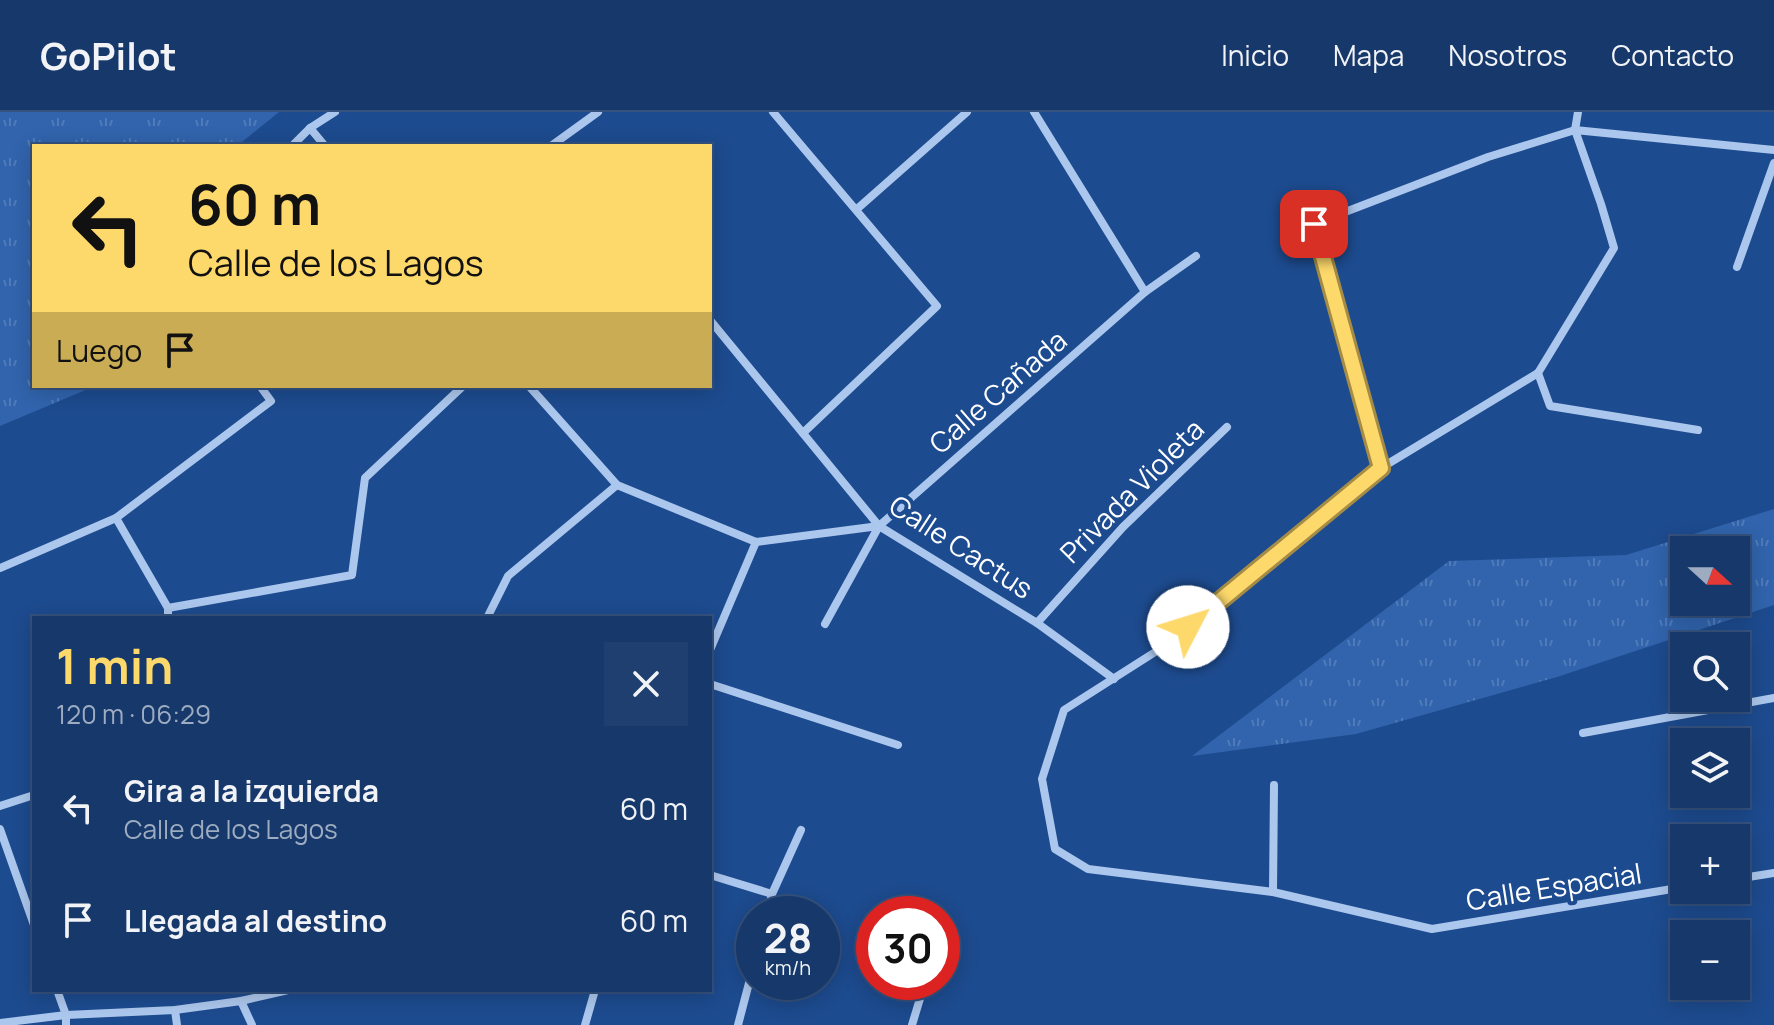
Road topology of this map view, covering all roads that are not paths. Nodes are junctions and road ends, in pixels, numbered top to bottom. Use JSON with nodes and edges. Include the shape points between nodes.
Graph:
{"nodes":[{"id":1,"x":335,"y":112,"type":"edge"},
{"id":2,"x":598,"y":112,"type":"edge"},
{"id":3,"x":773,"y":112,"type":"edge"},
{"id":4,"x":967,"y":112,"type":"edge"},
{"id":5,"x":1034,"y":112,"type":"edge"},
{"id":6,"x":1578,"y":112,"type":"edge"},
{"id":7,"x":310,"y":128,"type":"junction"},
{"id":8,"x":1575,"y":130,"type":"junction"},
{"id":9,"x":563,"y":143,"type":"edge"},
{"id":10,"x":294,"y":144,"type":"edge"},
{"id":11,"x":323,"y":144,"type":"edge"},
{"id":12,"x":1774,"y":150,"type":"edge"},
{"id":13,"x":1774,"y":163,"type":"edge"},
{"id":14,"x":857,"y":209,"type":"junction"},
{"id":15,"x":1196,"y":256,"type":"dead end"},
{"id":16,"x":1737,"y":267,"type":"dead end"},
{"id":17,"x":1145,"y":292,"type":"junction"},
{"id":18,"x":712,"y":322,"type":"edge"},
{"id":19,"x":1538,"y":373,"type":"junction"},
{"id":20,"x":261,"y":388,"type":"edge"},
{"id":21,"x":461,"y":388,"type":"edge"},
{"id":22,"x":531,"y":388,"type":"edge"},
{"id":23,"x":1227,"y":427,"type":"dead end"},
{"id":24,"x":1698,"y":430,"type":"dead end"},
{"id":25,"x":803,"y":433,"type":"junction"},
{"id":26,"x":1381,"y":468,"type":"junction"},
{"id":27,"x":617,"y":485,"type":"junction"},
{"id":28,"x":116,"y":518,"type":"junction"},
{"id":29,"x":879,"y":526,"type":"junction"},
{"id":30,"x":756,"y":542,"type":"junction"},
{"id":31,"x":0,"y":568,"type":"edge"},
{"id":32,"x":168,"y":613,"type":"edge"},
{"id":33,"x":488,"y":616,"type":"edge"},
{"id":34,"x":1037,"y":623,"type":"junction"},
{"id":35,"x":825,"y":624,"type":"dead end"},
{"id":36,"x":712,"y":645,"type":"edge"},
{"id":37,"x":1114,"y":679,"type":"junction"},
{"id":38,"x":712,"y":685,"type":"edge"},
{"id":39,"x":1774,"y":698,"type":"edge"},
{"id":40,"x":1583,"y":733,"type":"dead end"},
{"id":41,"x":898,"y":745,"type":"dead end"},
{"id":42,"x":1274,"y":785,"type":"dead end"},
{"id":43,"x":32,"y":796,"type":"edge"},
{"id":44,"x":0,"y":806,"type":"edge"},
{"id":45,"x":0,"y":829,"type":"edge"},
{"id":46,"x":801,"y":830,"type":"dead end"},
{"id":47,"x":1774,"y":873,"type":"edge"},
{"id":48,"x":712,"y":876,"type":"edge"},
{"id":49,"x":1750,"y":877,"type":"edge"},
{"id":50,"x":1670,"y":889,"type":"edge"},
{"id":51,"x":1273,"y":892,"type":"junction"},
{"id":52,"x":772,"y":894,"type":"joint"},
{"id":53,"x":32,"y":919,"type":"edge"},
{"id":54,"x":58,"y":992,"type":"edge"},
{"id":55,"x":279,"y":992,"type":"edge"},
{"id":56,"x":594,"y":992,"type":"edge"},
{"id":57,"x":745,"y":1000,"type":"edge"},
{"id":58,"x":920,"y":1000,"type":"edge"},
{"id":59,"x":241,"y":1001,"type":"junction"},
{"id":60,"x":175,"y":1010,"type":"junction"},
{"id":61,"x":66,"y":1015,"type":"junction"},
{"id":62,"x":0,"y":1023,"type":"edge"},
{"id":63,"x":66,"y":1025,"type":"edge"},
{"id":64,"x":177,"y":1025,"type":"edge"},
{"id":65,"x":252,"y":1025,"type":"edge"},
{"id":66,"x":585,"y":1025,"type":"edge"},
{"id":67,"x":738,"y":1025,"type":"edge"},
{"id":68,"x":912,"y":1025,"type":"edge"}],
"edges":[{"from":1,"to":7,"type":"street"},
{"from":2,"to":9,"type":"street"},
{"from":3,"to":14,"type":"street"},
{"from":4,"to":14,"type":"street"},
{"from":5,"to":17,"type":"street"},
{"from":6,"to":8,"type":"street"},
{"from":7,"to":10,"type":"street"},
{"from":7,"to":11,"type":"street"},
{"from":8,"to":12,"type":"street"},
{"from":8,"to":19,"type":"street","via":[[1614,248]]},
{"from":8,"to":26,"type":"street","via":[[1488,157],[1314,224]]},
{"from":13,"to":16,"type":"street"},
{"from":14,"to":25,"type":"street","via":[[937,306]]},
{"from":15,"to":17,"type":"street","name":"Calle Cañada"},
{"from":17,"to":29,"type":"street","name":"Calle Cañada"},
{"from":18,"to":25,"type":"street","name":"Calle Cactus"},
{"from":19,"to":24,"type":"street","via":[[1550,406]]},
{"from":19,"to":26,"type":"street"},
{"from":20,"to":28,"type":"street","via":[[271,401]]},
{"from":21,"to":32,"type":"street","via":[[365,478],[352,575]]},
{"from":22,"to":27,"type":"street"},
{"from":23,"to":34,"type":"street","name":"Privada Violeta","via":[[1123,527]]},
{"from":25,"to":29,"type":"street","name":"Calle Cactus"},
{"from":26,"to":37,"type":"street","via":[[1163,647]]},
{"from":27,"to":30,"type":"street"},
{"from":27,"to":33,"type":"street","via":[[508,576]]},
{"from":28,"to":31,"type":"street"},
{"from":28,"to":32,"type":"street"},
{"from":29,"to":30,"type":"street"},
{"from":29,"to":34,"type":"street","name":"Calle Cactus"},
{"from":29,"to":35,"type":"street"},
{"from":30,"to":36,"type":"street"},
{"from":34,"to":37,"type":"street","name":"Calle Cactus"},
{"from":37,"to":51,"type":"street","via":[[1064,710],[1042,779],[1055,849],[1088,869]]},
{"from":38,"to":41,"type":"street"},
{"from":39,"to":40,"type":"street"},
{"from":42,"to":51,"type":"street"},
{"from":43,"to":44,"type":"street"},
{"from":45,"to":53,"type":"street"},
{"from":46,"to":52,"type":"street"},
{"from":47,"to":49,"type":"street"},
{"from":48,"to":52,"type":"street"},
{"from":50,"to":51,"type":"street","name":"Calle Espacial","via":[[1432,929]]},
{"from":54,"to":61,"type":"street"},
{"from":55,"to":59,"type":"street"},
{"from":56,"to":66,"type":"street"},
{"from":57,"to":67,"type":"street"},
{"from":58,"to":68,"type":"street"},
{"from":59,"to":60,"type":"street"},
{"from":59,"to":65,"type":"street"},
{"from":60,"to":61,"type":"street"},
{"from":60,"to":64,"type":"street"},
{"from":61,"to":62,"type":"street"},
{"from":61,"to":63,"type":"street"}]}
